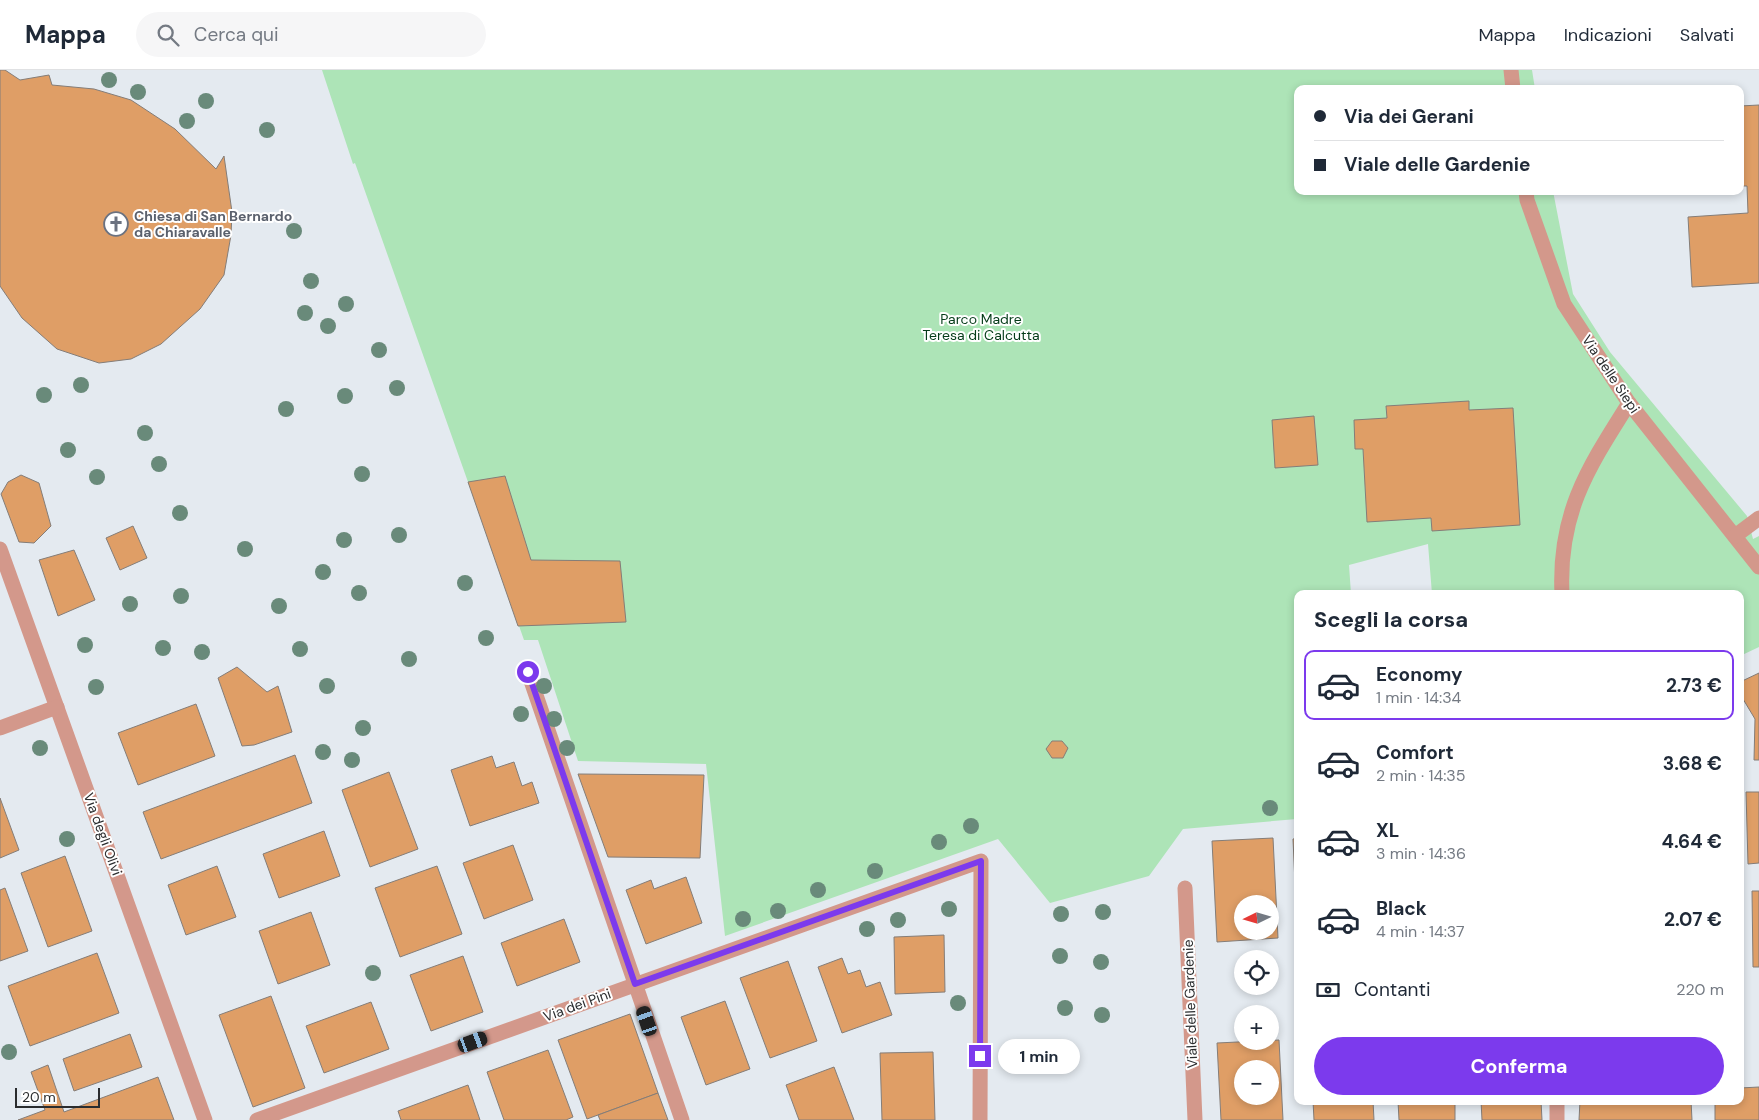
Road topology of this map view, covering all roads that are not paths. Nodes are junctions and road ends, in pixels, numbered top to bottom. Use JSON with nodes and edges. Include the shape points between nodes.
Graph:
{"nodes":[{"id":1,"x":1511,"y":70,"type":"edge"},
{"id":2,"x":1513,"y":85,"type":"edge"},
{"id":3,"x":1526,"y":195,"type":"edge"},
{"id":4,"x":1629,"y":403,"type":"junction"},
{"id":5,"x":1759,"y":518,"type":"edge"},
{"id":6,"x":1735,"y":536,"type":"junction"},
{"id":7,"x":0,"y":549,"type":"edge"},
{"id":8,"x":1759,"y":567,"type":"edge"},
{"id":9,"x":1562,"y":590,"type":"edge"},
{"id":10,"x":528,"y":672,"type":"dead end"},
{"id":11,"x":58,"y":708,"type":"junction"},
{"id":12,"x":0,"y":728,"type":"edge"},
{"id":13,"x":1185,"y":888,"type":"dead end"},
{"id":14,"x":635,"y":984,"type":"junction"},
{"id":15,"x":1556,"y":1105,"type":"edge"},
{"id":16,"x":205,"y":1120,"type":"edge"},
{"id":17,"x":257,"y":1120,"type":"edge"},
{"id":18,"x":682,"y":1120,"type":"edge"},
{"id":19,"x":980,"y":1120,"type":"edge"},
{"id":20,"x":1195,"y":1120,"type":"edge"},
{"id":21,"x":1557,"y":1120,"type":"edge"}],
"edges":[{"from":1,"to":2,"type":"street"},
{"from":3,"to":4,"type":"street","name":"Via delle Siepi","via":[[1564,304]]},
{"from":4,"to":6,"type":"street","name":"Via delle Siepi"},
{"from":4,"to":9,"type":"street","via":[[1604,442],[1572,506],[1562,546]]},
{"from":5,"to":6,"type":"street"},
{"from":6,"to":8,"type":"street","name":"Via delle Siepi"},
{"from":7,"to":11,"type":"street","name":"Via degli Olivi"},
{"from":10,"to":14,"type":"street"},
{"from":11,"to":12,"type":"street"},
{"from":11,"to":16,"type":"street","name":"Via degli Olivi"},
{"from":13,"to":20,"type":"street","name":"Viale delle Gardenie"},
{"from":14,"to":17,"type":"street","name":"Via dei Pini"},
{"from":14,"to":18,"type":"street"},
{"from":14,"to":19,"type":"street","name":"Via dei Pini","via":[[981,861]]},
{"from":15,"to":21,"type":"street"}]}
